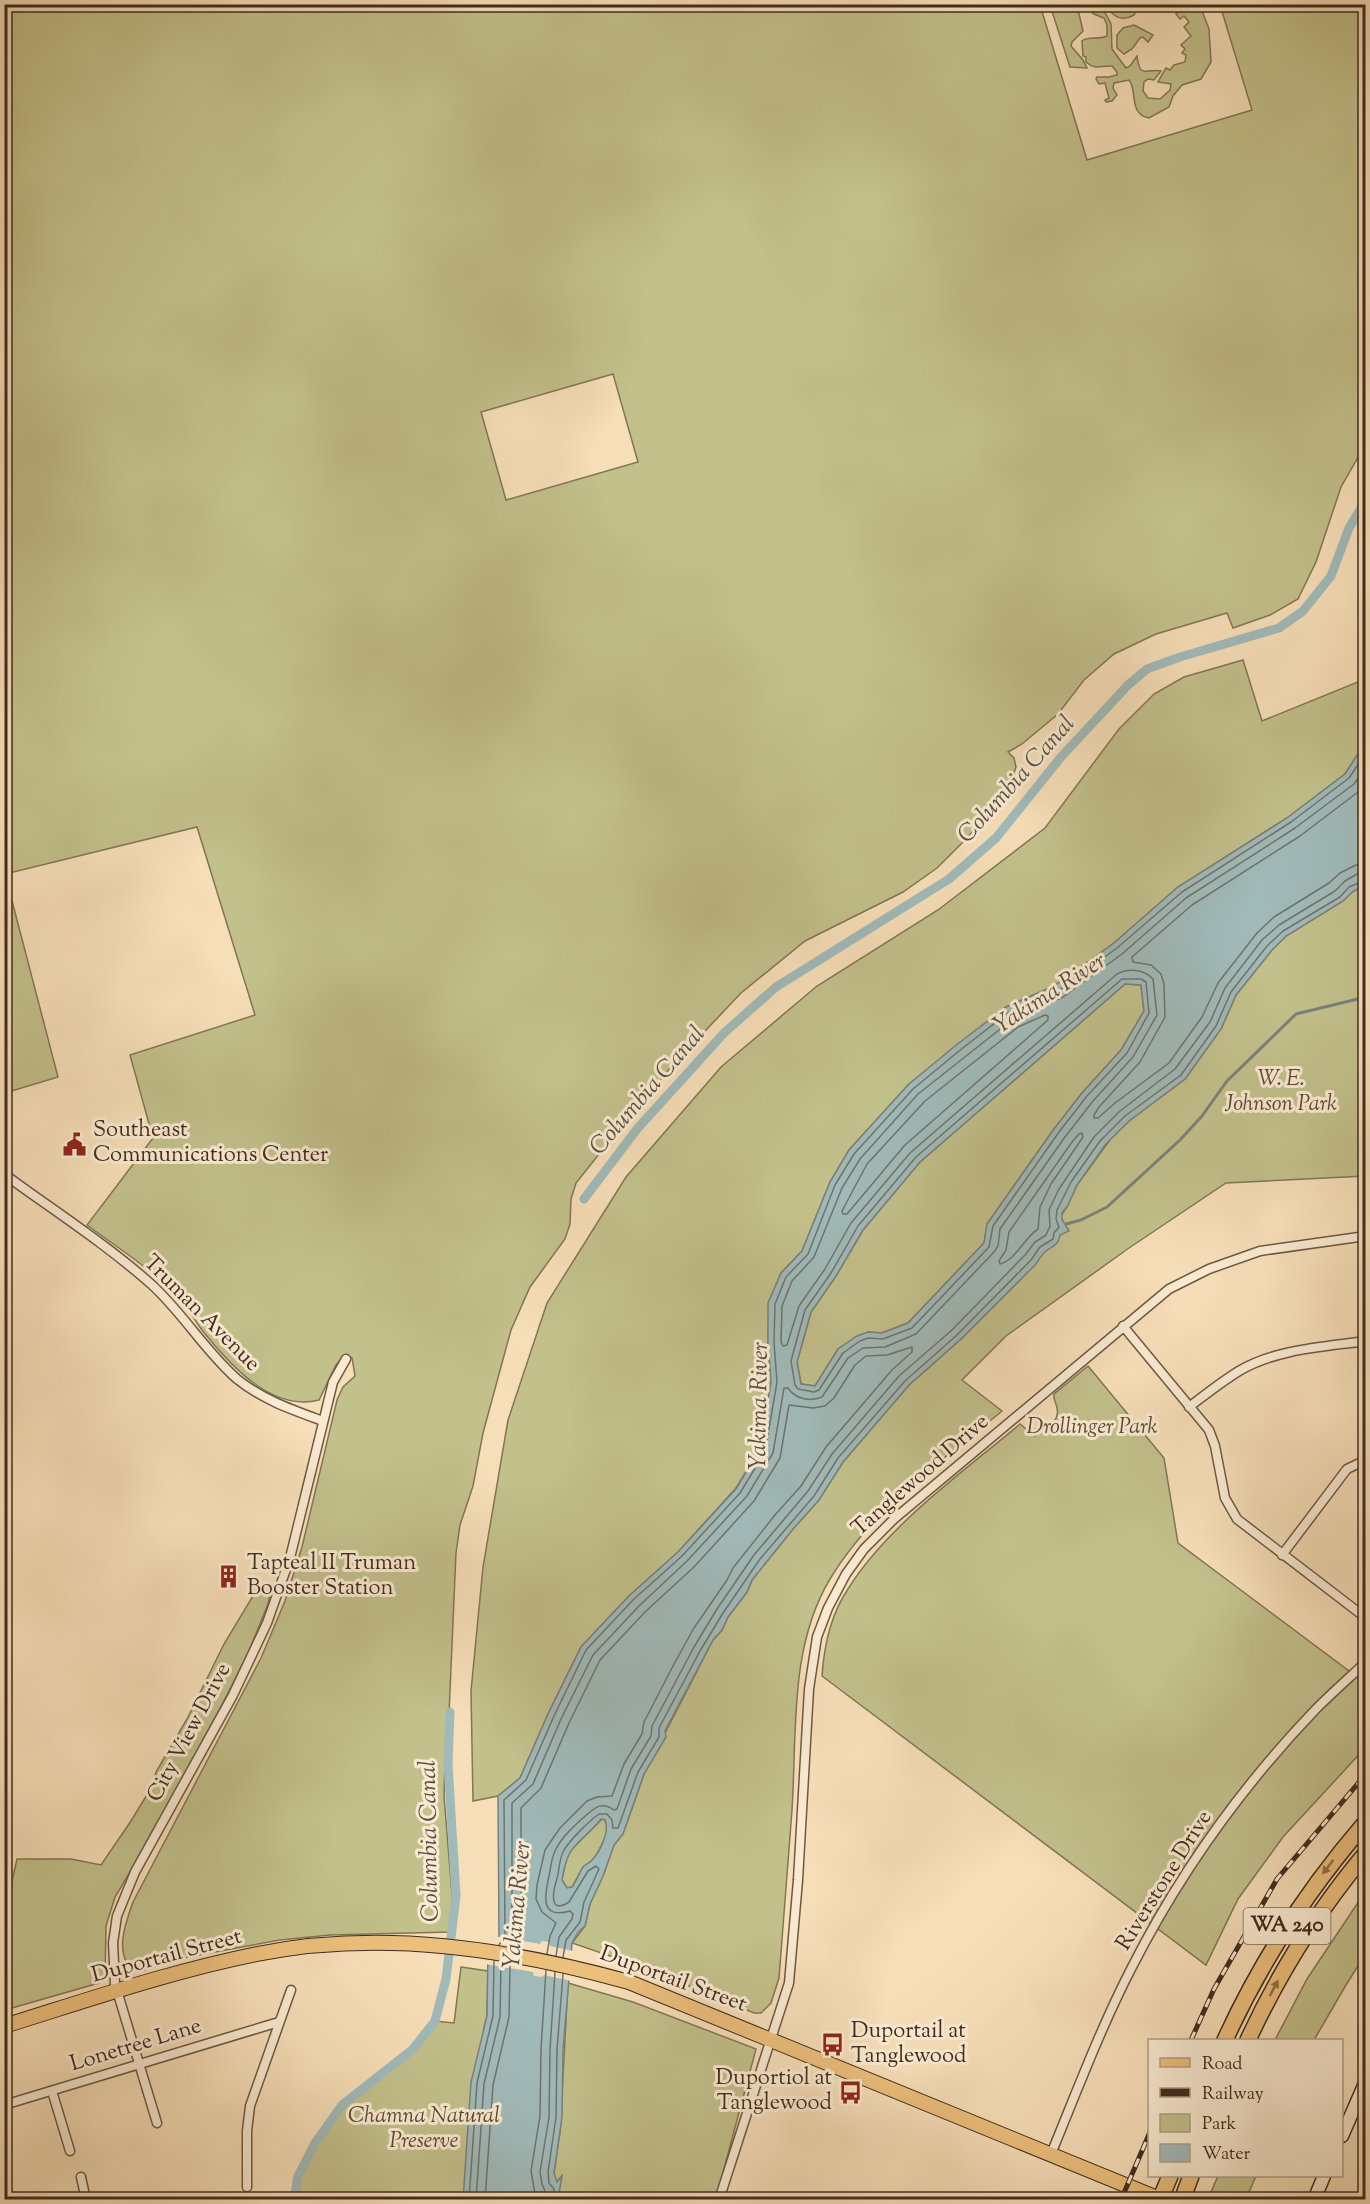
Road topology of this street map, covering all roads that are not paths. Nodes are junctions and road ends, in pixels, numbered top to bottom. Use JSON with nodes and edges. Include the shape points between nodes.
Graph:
{"nodes":[{"id":1,"x":4,"y":1174,"type":"edge"},
{"id":2,"x":1365,"y":1236,"type":"edge"},
{"id":3,"x":1123,"y":1326,"type":"junction"},
{"id":4,"x":1365,"y":1341,"type":"edge"},
{"id":5,"x":346,"y":1359,"type":"dead end"},
{"id":6,"x":1189,"y":1407,"type":"junction"},
{"id":7,"x":323,"y":1421,"type":"junction"},
{"id":8,"x":1365,"y":1460,"type":"edge"},
{"id":9,"x":1282,"y":1555,"type":"junction"},
{"id":10,"x":1365,"y":1618,"type":"edge"},
{"id":11,"x":1365,"y":1662,"type":"edge"},
{"id":12,"x":1365,"y":1822,"type":"edge"},
{"id":13,"x":1365,"y":1853,"type":"edge"},
{"id":14,"x":291,"y":1990,"type":"dead end"},
{"id":15,"x":117,"y":1991,"type":"junction"},
{"id":16,"x":279,"y":2022,"type":"junction"},
{"id":17,"x":4,"y":2026,"type":"edge"},
{"id":18,"x":771,"y":2039,"type":"junction"},
{"id":19,"x":1225,"y":2039,"type":"edge"},
{"id":20,"x":1248,"y":2039,"type":"edge"},
{"id":21,"x":139,"y":2064,"type":"junction"},
{"id":22,"x":1365,"y":2081,"type":"edge"},
{"id":23,"x":52,"y":2091,"type":"junction"},
{"id":24,"x":4,"y":2105,"type":"edge"},
{"id":25,"x":157,"y":2123,"type":"dead end"},
{"id":26,"x":1343,"y":2131,"type":"edge"},
{"id":27,"x":70,"y":2151,"type":"dead end"},
{"id":28,"x":1051,"y":2154,"type":"junction"},
{"id":29,"x":81,"y":2177,"type":"dead end"},
{"id":30,"x":1169,"y":2177,"type":"edge"},
{"id":31,"x":1190,"y":2177,"type":"edge"},
{"id":32,"x":1323,"y":2177,"type":"edge"},
{"id":33,"x":247,"y":2187,"type":"dead end"},
{"id":34,"x":86,"y":2199,"type":"edge"},
{"id":35,"x":719,"y":2199,"type":"edge"},
{"id":36,"x":1161,"y":2199,"type":"edge"},
{"id":37,"x":1182,"y":2199,"type":"edge"},
{"id":38,"x":1314,"y":2199,"type":"edge"}],
"edges":[{"from":1,"to":7,"type":"street","name":"Truman Avenue","via":[[143,1277],[238,1379],[278,1404]]},
{"from":2,"to":3,"type":"street","name":"Tanglewood Drive","via":[[1260,1251],[1209,1269],[1168,1290]]},
{"from":3,"to":6,"type":"street"},
{"from":3,"to":18,"type":"street","name":"Tanglewood Drive","via":[[882,1530],[855,1559],[833,1598],[817,1637],[810,1670],[791,1970]]},
{"from":4,"to":6,"type":"street","via":[[1273,1356],[1239,1371]]},
{"from":5,"to":7,"type":"street","name":"City View Drive","via":[[333,1382]]},
{"from":6,"to":9,"type":"street","via":[[1209,1430],[1225,1498],[1237,1519]]},
{"from":7,"to":15,"type":"street","name":"City View Drive","via":[[290,1558],[267,1623],[233,1695],[121,1903],[113,1943]]},
{"from":8,"to":9,"type":"street","via":[[1347,1469]]},
{"from":9,"to":10,"type":"street"},
{"from":11,"to":28,"type":"street","name":"Riverstone Drive","via":[[1316,1709],[1255,1778],[1189,1868],[1151,1930],[1120,1992]]},
{"from":12,"to":19,"type":"highway","number":"WA 240","one_way":true,"via":[[1305,1898],[1241,2005]]},
{"from":20,"to":13,"type":"highway","number":"WA 240","one_way":true,"via":[[1298,1946]]},
{"from":14,"to":16,"type":"street"},
{"from":15,"to":17,"type":"main road","name":"Duportail Street"},
{"from":15,"to":18,"type":"main road","name":"Duportail Street","via":[[259,1954],[331,1945],[417,1944],[479,1949],[574,1967],[629,1982]]},
{"from":15,"to":21,"type":"street","name":"City View Drive"},
{"from":16,"to":21,"type":"street","name":"Lonetree Lane"},
{"from":16,"to":33,"type":"street","via":[[248,2117]]},
{"from":18,"to":28,"type":"main road","name":"Duportail Street"},
{"from":18,"to":35,"type":"street","name":"Tanglewood Drive"},
{"from":21,"to":23,"type":"street","name":"Lonetree Lane"},
{"from":21,"to":25,"type":"street","name":"City View Drive"},
{"from":22,"to":26,"type":"street"},
{"from":23,"to":24,"type":"street","name":"Lonetree Lane"},
{"from":23,"to":27,"type":"street"},
{"from":28,"to":36,"type":"main road","name":"Duportail Street"},
{"from":29,"to":34,"type":"street"},
{"from":30,"to":36,"type":"highway"},
{"from":31,"to":37,"type":"highway"},
{"from":32,"to":38,"type":"street"}]}
